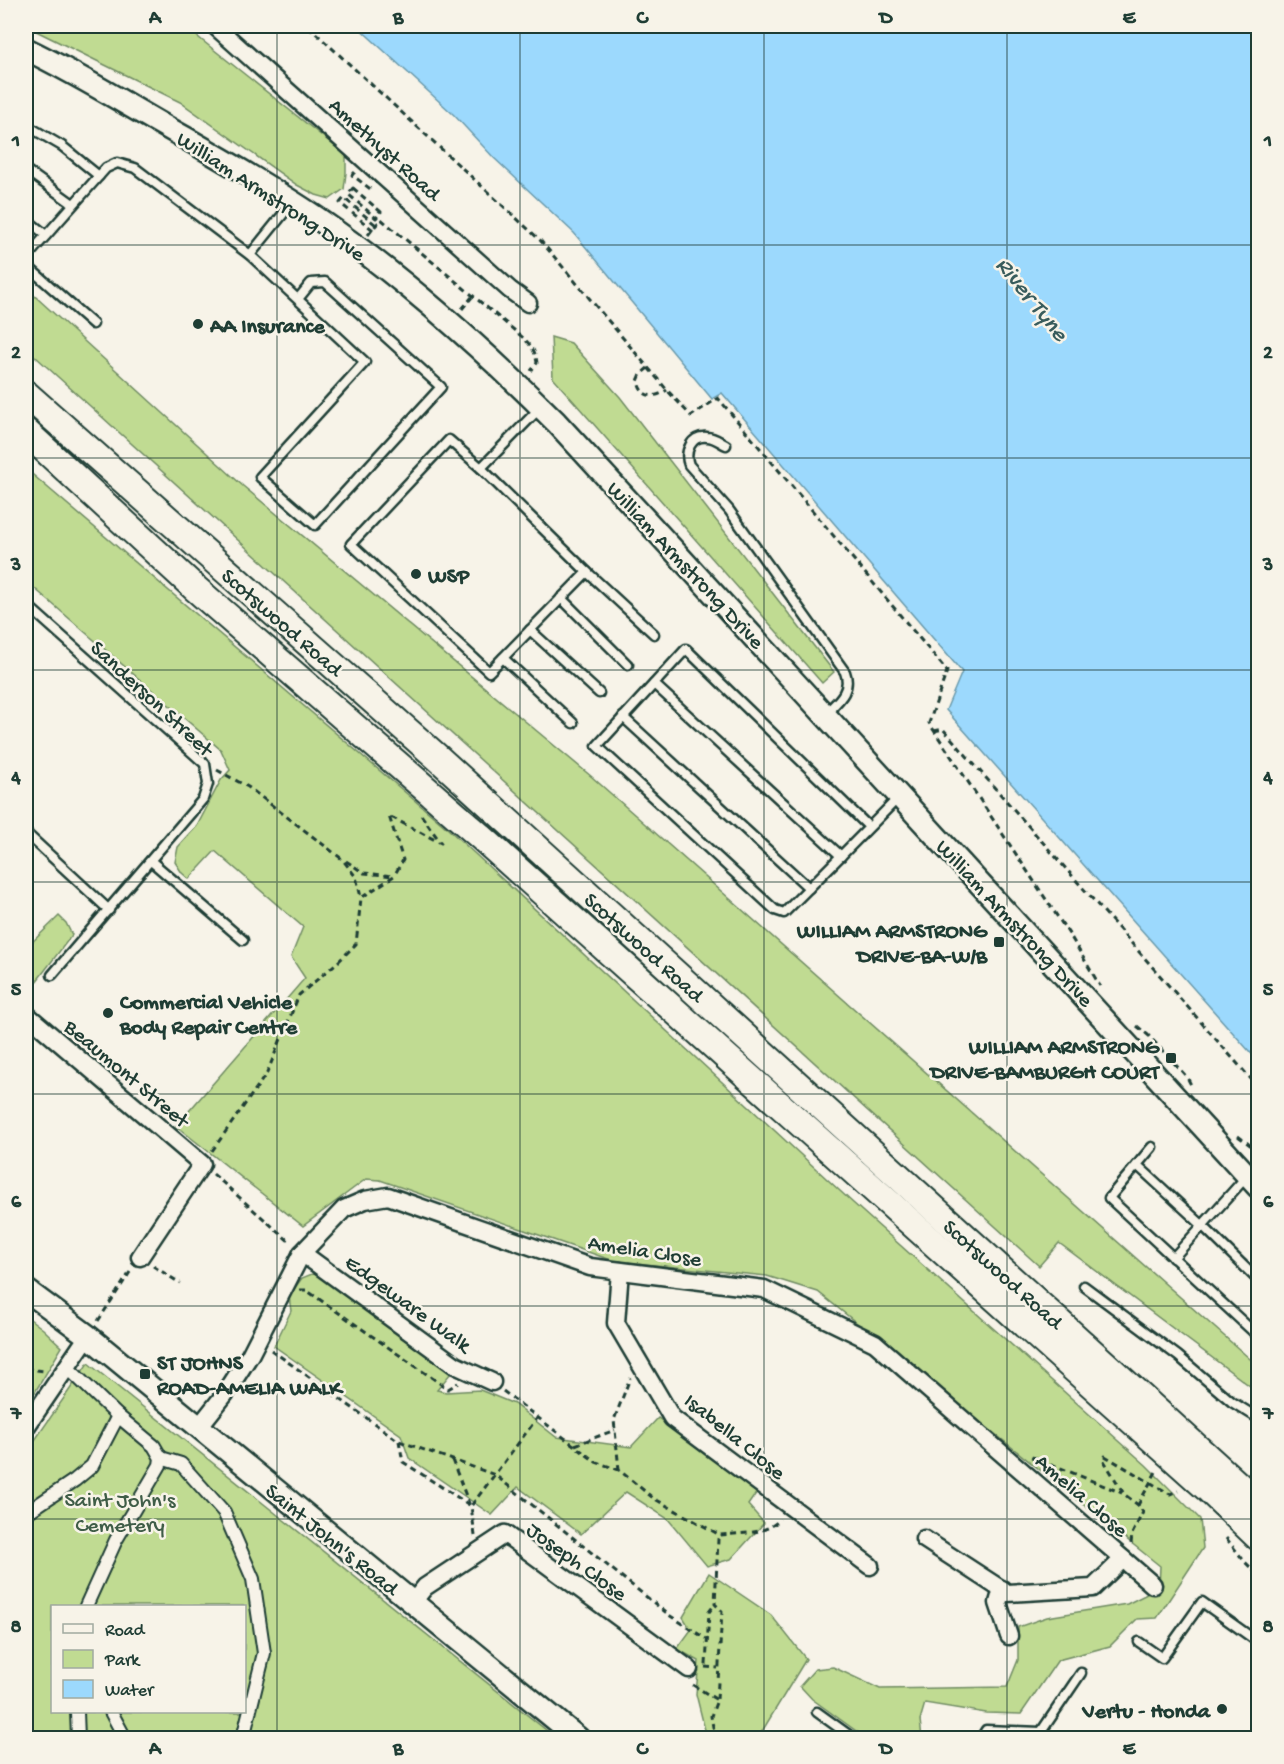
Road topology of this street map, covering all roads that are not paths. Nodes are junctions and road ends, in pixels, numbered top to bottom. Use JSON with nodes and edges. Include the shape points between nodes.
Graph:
{"nodes":[{"id":1,"x":215,"y":26,"type":"edge"},
{"id":2,"x":26,"y":49,"type":"edge"},
{"id":3,"x":26,"y":125,"type":"edge"},
{"id":4,"x":26,"y":170,"type":"edge"},
{"id":5,"x":99,"y":176,"type":"junction"},
{"id":6,"x":292,"y":203,"type":"junction"},
{"id":7,"x":73,"y":204,"type":"junction"},
{"id":8,"x":26,"y":219,"type":"edge"},
{"id":9,"x":46,"y":235,"type":"junction"},
{"id":10,"x":250,"y":255,"type":"junction"},
{"id":11,"x":26,"y":258,"type":"edge"},
{"id":12,"x":26,"y":265,"type":"edge"},
{"id":13,"x":298,"y":299,"type":"junction"},
{"id":14,"x":528,"y":303,"type":"dead end"},
{"id":15,"x":93,"y":324,"type":"dead end"},
{"id":16,"x":26,"y":394,"type":"edge"},
{"id":17,"x":541,"y":407,"type":"junction"},
{"id":18,"x":26,"y":432,"type":"edge"},
{"id":19,"x":726,"y":446,"type":"dead end"},
{"id":20,"x":481,"y":468,"type":"junction"},
{"id":21,"x":587,"y":572,"type":"junction"},
{"id":22,"x":561,"y":598,"type":"junction"},
{"id":23,"x":26,"y":604,"type":"edge"},
{"id":24,"x":530,"y":630,"type":"junction"},
{"id":25,"x":654,"y":634,"type":"dead end"},
{"id":26,"x":503,"y":658,"type":"junction"},
{"id":27,"x":628,"y":665,"type":"dead end"},
{"id":28,"x":654,"y":684,"type":"junction"},
{"id":29,"x":599,"y":693,"type":"dead end"},
{"id":30,"x":826,"y":713,"type":"junction"},
{"id":31,"x":623,"y":717,"type":"junction"},
{"id":32,"x":573,"y":723,"type":"dead end"},
{"id":33,"x":899,"y":797,"type":"junction"},
{"id":34,"x":869,"y":827,"type":"junction"},
{"id":35,"x":26,"y":833,"type":"edge"},
{"id":36,"x":841,"y":856,"type":"junction"},
{"id":37,"x":150,"y":861,"type":"junction"},
{"id":38,"x":809,"y":888,"type":"junction"},
{"id":39,"x":109,"y":910,"type":"junction"},
{"id":40,"x":243,"y":940,"type":"dead end"},
{"id":41,"x":52,"y":975,"type":"dead end"},
{"id":42,"x":26,"y":1014,"type":"edge"},
{"id":43,"x":1152,"y":1147,"type":"dead end"},
{"id":44,"x":1137,"y":1165,"type":"junction"},
{"id":45,"x":1253,"y":1181,"type":"edge"},
{"id":46,"x":1202,"y":1225,"type":"junction"},
{"id":47,"x":302,"y":1253,"type":"junction"},
{"id":48,"x":140,"y":1257,"type":"road end"},
{"id":49,"x":1173,"y":1258,"type":"junction"},
{"id":50,"x":620,"y":1270,"type":"junction"},
{"id":51,"x":1258,"y":1280,"type":"edge"},
{"id":52,"x":1084,"y":1286,"type":"dead end"},
{"id":53,"x":26,"y":1290,"type":"edge"},
{"id":54,"x":1258,"y":1335,"type":"edge"},
{"id":55,"x":88,"y":1336,"type":"junction"},
{"id":56,"x":67,"y":1367,"type":"junction"},
{"id":57,"x":492,"y":1382,"type":"road end"},
{"id":58,"x":118,"y":1416,"type":"junction"},
{"id":59,"x":1258,"y":1418,"type":"edge"},
{"id":60,"x":26,"y":1427,"type":"edge"},
{"id":61,"x":198,"y":1428,"type":"junction"},
{"id":62,"x":161,"y":1458,"type":"junction"},
{"id":63,"x":1258,"y":1503,"type":"edge"},
{"id":64,"x":26,"y":1513,"type":"edge"},
{"id":65,"x":1258,"y":1537,"type":"edge"},
{"id":66,"x":924,"y":1539,"type":"dead end"},
{"id":67,"x":1126,"y":1562,"type":"junction"},
{"id":68,"x":870,"y":1566,"type":"dead end"},
{"id":69,"x":1153,"y":1585,"type":"dead end"},
{"id":70,"x":1002,"y":1589,"type":"junction"},
{"id":71,"x":412,"y":1603,"type":"junction"},
{"id":72,"x":86,"y":1605,"type":"edge"},
{"id":73,"x":1009,"y":1636,"type":"dead end"},
{"id":74,"x":1139,"y":1642,"type":"dead end"},
{"id":75,"x":1258,"y":1642,"type":"edge"},
{"id":76,"x":697,"y":1668,"type":"road end"},
{"id":77,"x":1081,"y":1673,"type":"dead end"},
{"id":78,"x":817,"y":1712,"type":"dead end"},
{"id":79,"x":77,"y":1713,"type":"edge"},
{"id":80,"x":112,"y":1713,"type":"edge"},
{"id":81,"x":1038,"y":1735,"type":"edge"},
{"id":82,"x":78,"y":1738,"type":"edge"},
{"id":83,"x":125,"y":1738,"type":"edge"},
{"id":84,"x":243,"y":1738,"type":"edge"},
{"id":85,"x":578,"y":1738,"type":"edge"},
{"id":86,"x":853,"y":1738,"type":"edge"},
{"id":87,"x":981,"y":1738,"type":"edge"}],
"edges":[{"from":1,"to":14,"type":"street","name":"Amethyst Road"},
{"from":2,"to":6,"type":"street","name":"William Armstrong Drive"},
{"from":3,"to":5,"type":"lane","via":[[62,146]]},
{"from":4,"to":7,"type":"lane"},
{"from":5,"to":7,"type":"lane"},
{"from":5,"to":10,"type":"lane","via":[[117,163],[135,168]]},
{"from":6,"to":10,"type":"lane"},
{"from":6,"to":17,"type":"street","name":"William Armstrong Drive","via":[[358,248],[452,324]]},
{"from":7,"to":9,"type":"lane"},
{"from":8,"to":9,"type":"lane"},
{"from":9,"to":11,"type":"lane"},
{"from":10,"to":13,"type":"lane"},
{"from":12,"to":15,"type":"lane"},
{"from":13,"to":13,"type":"lane","via":[[364,362],[260,477],[315,525],[441,387],[325,282],[311,283]]},
{"from":16,"to":63,"type":"main road","name":"Scotswood Road","via":[[437,757]]},
{"from":17,"to":20,"type":"lane"},
{"from":17,"to":30,"type":"street","name":"William Armstrong Drive"},
{"from":18,"to":65,"type":"main road","name":"Scotswood Road","via":[[196,589],[481,837]]},
{"from":19,"to":30,"type":"lane","via":[[706,436],[696,439],[686,458],[729,510],[845,672],[848,688]]},
{"from":20,"to":21,"type":"lane"},
{"from":20,"to":26,"type":"lane","via":[[449,440],[351,544],[489,672]]},
{"from":21,"to":22,"type":"lane"},
{"from":21,"to":25,"type":"lane"},
{"from":22,"to":24,"type":"lane"},
{"from":22,"to":27,"type":"lane"},
{"from":23,"to":37,"type":"lane","name":"Sanderson Street","via":[[204,764],[208,784],[203,799]]},
{"from":24,"to":26,"type":"lane"},
{"from":24,"to":29,"type":"lane"},
{"from":26,"to":32,"type":"lane"},
{"from":28,"to":31,"type":"lane"},
{"from":28,"to":34,"type":"lane","via":[[686,650]]},
{"from":28,"to":36,"type":"lane"},
{"from":30,"to":33,"type":"street","name":"William Armstrong Drive"},
{"from":31,"to":38,"type":"lane"},
{"from":31,"to":38,"type":"lane","via":[[597,746],[775,910],[784,913]]},
{"from":33,"to":34,"type":"lane"},
{"from":33,"to":45,"type":"street","name":"William Armstrong Drive"},
{"from":34,"to":36,"type":"lane"},
{"from":35,"to":39,"type":"lane"},
{"from":36,"to":38,"type":"lane"},
{"from":37,"to":39,"type":"lane","name":"Sanderson Street"},
{"from":37,"to":40,"type":"lane"},
{"from":39,"to":41,"type":"lane","name":"Sanderson Street"},
{"from":42,"to":48,"type":"street","name":"Beaumont Street","via":[[202,1164]]},
{"from":43,"to":44,"type":"lane"},
{"from":44,"to":46,"type":"lane"},
{"from":44,"to":49,"type":"lane","via":[[1109,1198]]},
{"from":45,"to":46,"type":"lane"},
{"from":46,"to":49,"type":"lane"},
{"from":46,"to":51,"type":"lane"},
{"from":47,"to":50,"type":"street","name":"Amelia Close","via":[[344,1209],[388,1196],[590,1267]]},
{"from":47,"to":57,"type":"street","name":"Edgeware Walk","via":[[455,1365]]},
{"from":47,"to":61,"type":"street","name":"Amelia Close","via":[[258,1340],[225,1394]]},
{"from":49,"to":54,"type":"lane"},
{"from":50,"to":67,"type":"street","name":"Amelia Close","via":[[764,1289],[875,1343]]},
{"from":50,"to":68,"type":"street","name":"Isabella Close","via":[[616,1323],[672,1418]]},
{"from":52,"to":59,"type":"lane"},
{"from":53,"to":55,"type":"street","name":"Saint John's Road"},
{"from":55,"to":56,"type":"street"},
{"from":55,"to":61,"type":"street","name":"Saint John's Road"},
{"from":56,"to":58,"type":"street"},
{"from":56,"to":60,"type":"street"},
{"from":58,"to":62,"type":"street","via":[[154,1446]]},
{"from":58,"to":64,"type":"street","via":[[92,1466]]},
{"from":61,"to":71,"type":"street","name":"Saint John's Road"},
{"from":62,"to":72,"type":"street","via":[[116,1540]]},
{"from":62,"to":84,"type":"street","via":[[181,1464],[224,1512],[253,1579],[264,1653]]},
{"from":66,"to":70,"type":"street","name":"Amelia Close"},
{"from":67,"to":69,"type":"street","name":"Amelia Close"},
{"from":67,"to":70,"type":"street","name":"Amelia Close","via":[[1093,1588],[1007,1593]]},
{"from":70,"to":73,"type":"street","via":[[998,1603]]},
{"from":71,"to":76,"type":"street","name":"Joseph Close","via":[[425,1587],[505,1534]]},
{"from":71,"to":85,"type":"street","name":"Saint John's Road"},
{"from":74,"to":75,"type":"lane","via":[[1162,1658],[1202,1602]]},
{"from":77,"to":81,"type":"lane"},
{"from":78,"to":86,"type":"lane"},
{"from":79,"to":82,"type":"street"},
{"from":80,"to":83,"type":"street"},
{"from":81,"to":87,"type":"lane","via":[[986,1730]]}]}
